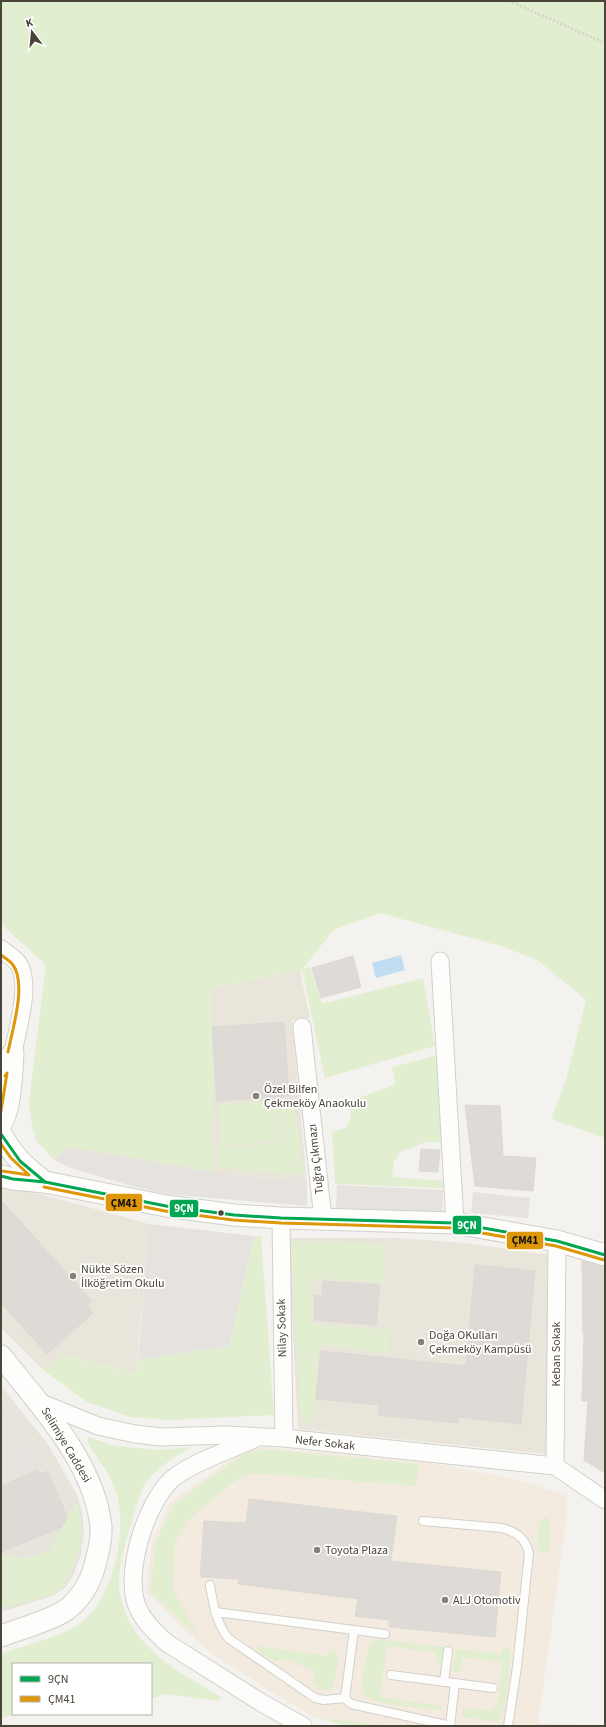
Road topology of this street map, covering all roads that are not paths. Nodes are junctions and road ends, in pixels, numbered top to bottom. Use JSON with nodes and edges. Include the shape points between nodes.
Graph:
{"nodes":[{"id":1,"x":1,"y":949,"type":"edge"},
{"id":2,"x":440,"y":961,"type":"dead end"},
{"id":3,"x":302,"y":1027,"type":"dead end"},
{"id":4,"x":13,"y":1053,"type":"junction"},
{"id":5,"x":1,"y":1073,"type":"edge"},
{"id":6,"x":1,"y":1123,"type":"edge"},
{"id":7,"x":1,"y":1134,"type":"edge"},
{"id":8,"x":1,"y":1176,"type":"edge"},
{"id":9,"x":45,"y":1182,"type":"junction"},
{"id":10,"x":281,"y":1218,"type":"junction"},
{"id":11,"x":323,"y":1219,"type":"junction"},
{"id":12,"x":455,"y":1223,"type":"junction"},
{"id":13,"x":557,"y":1241,"type":"junction"},
{"id":14,"x":605,"y":1255,"type":"edge"},
{"id":15,"x":1,"y":1356,"type":"edge"},
{"id":16,"x":39,"y":1402,"type":"junction"},
{"id":17,"x":256,"y":1438,"type":"junction"},
{"id":18,"x":284,"y":1438,"type":"junction"},
{"id":19,"x":555,"y":1466,"type":"junction"},
{"id":20,"x":605,"y":1500,"type":"edge"},
{"id":21,"x":422,"y":1521,"type":"dead end"},
{"id":22,"x":210,"y":1585,"type":"dead end"},
{"id":23,"x":215,"y":1612,"type":"junction"},
{"id":24,"x":354,"y":1630,"type":"junction"},
{"id":25,"x":385,"y":1634,"type":"dead end"},
{"id":26,"x":1,"y":1636,"type":"edge"},
{"id":27,"x":448,"y":1651,"type":"dead end"},
{"id":28,"x":391,"y":1675,"type":"dead end"},
{"id":29,"x":444,"y":1682,"type":"junction"},
{"id":30,"x":455,"y":1683,"type":"junction"},
{"id":31,"x":493,"y":1688,"type":"dead end"},
{"id":32,"x":345,"y":1698,"type":"junction"},
{"id":33,"x":303,"y":1726,"type":"edge"},
{"id":34,"x":450,"y":1726,"type":"edge"},
{"id":35,"x":508,"y":1726,"type":"edge"}],
"edges":[{"from":1,"to":4,"type":"street","via":[[18,963],[23,976],[24,993]]},
{"from":2,"to":12,"type":"street"},
{"from":3,"to":11,"type":"street","name":"Tuğra Çıkmazı"},
{"from":4,"to":5,"type":"street"},
{"from":4,"to":6,"type":"street","via":[[10,1089]]},
{"from":7,"to":9,"type":"street","via":[[24,1167]]},
{"from":8,"to":9,"type":"street"},
{"from":9,"to":10,"type":"street","via":[[166,1206]]},
{"from":10,"to":11,"type":"street"},
{"from":10,"to":18,"type":"street","name":"Nilay Sokak"},
{"from":11,"to":12,"type":"street"},
{"from":12,"to":13,"type":"street"},
{"from":13,"to":14,"type":"street"},
{"from":13,"to":19,"type":"street","name":"Keban Sokak"},
{"from":15,"to":16,"type":"street","name":"Selimiye Caddesi"},
{"from":16,"to":17,"type":"street","name":"Nefer Sokak","via":[[117,1431],[162,1437],[226,1435]]},
{"from":16,"to":26,"type":"street","name":"Selimiye Caddesi","via":[[90,1482],[99,1511],[100,1545],[92,1575],[82,1596],[62,1613]]},
{"from":17,"to":18,"type":"street","name":"Nefer Sokak"},
{"from":17,"to":33,"type":"street","via":[[193,1466],[173,1478],[160,1493],[143,1527],[136,1561],[134,1593],[137,1606],[145,1620],[167,1643]]},
{"from":18,"to":19,"type":"street","name":"Nefer Sokak"},
{"from":19,"to":20,"type":"street","name":"Nefer Sokak"},
{"from":21,"to":35,"type":"lane","via":[[502,1528],[511,1530],[526,1542],[529,1553]]},
{"from":22,"to":23,"type":"lane"},
{"from":23,"to":24,"type":"lane"},
{"from":23,"to":32,"type":"lane","via":[[228,1638],[315,1698]]},
{"from":24,"to":25,"type":"lane"},
{"from":24,"to":32,"type":"lane"},
{"from":27,"to":29,"type":"lane"},
{"from":28,"to":29,"type":"lane"},
{"from":29,"to":30,"type":"lane"},
{"from":30,"to":31,"type":"lane"},
{"from":30,"to":34,"type":"lane"},
{"from":32,"to":34,"type":"lane","via":[[351,1704]]}]}
